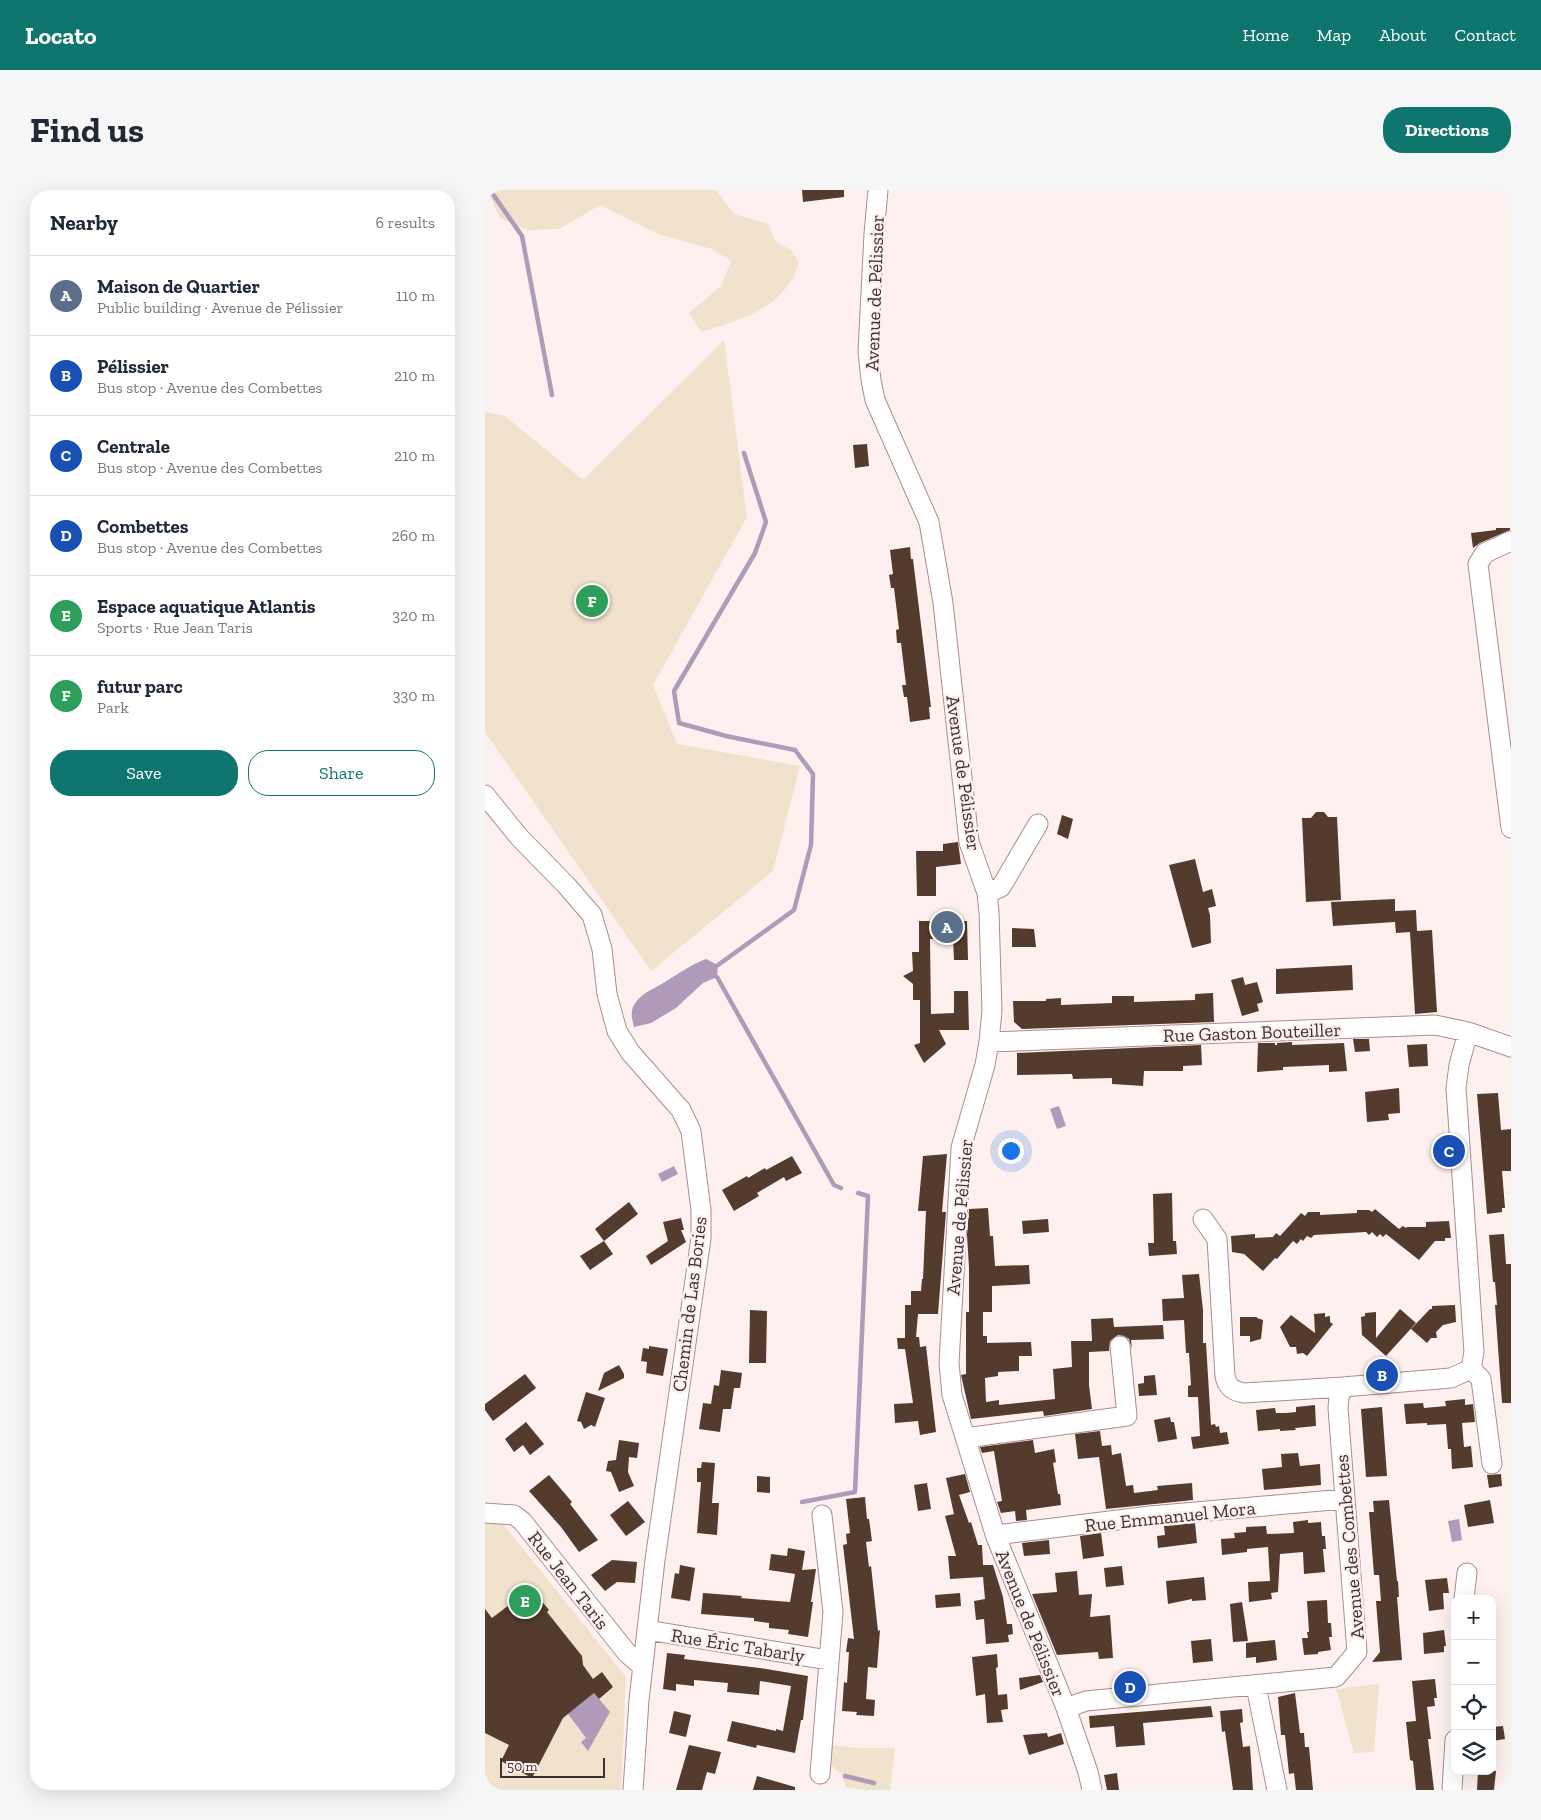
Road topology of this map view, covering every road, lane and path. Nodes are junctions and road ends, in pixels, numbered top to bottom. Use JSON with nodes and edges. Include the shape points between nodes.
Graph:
{"nodes":[{"id":1,"x":879,"y":190,"type":"edge"},
{"id":2,"x":1511,"y":541,"type":"edge"},
{"id":3,"x":485,"y":795,"type":"edge"},
{"id":4,"x":1038,"y":824,"type":"dead end"},
{"id":5,"x":1511,"y":828,"type":"edge"},
{"id":6,"x":987,"y":893,"type":"junction"},
{"id":7,"x":1468,"y":1032,"type":"junction"},
{"id":8,"x":989,"y":1042,"type":"junction"},
{"id":9,"x":1511,"y":1047,"type":"edge"},
{"id":10,"x":1203,"y":1219,"type":"dead end"},
{"id":11,"x":1120,"y":1346,"type":"dead end"},
{"id":12,"x":1471,"y":1369,"type":"junction"},
{"id":13,"x":1343,"y":1387,"type":"junction"},
{"id":14,"x":965,"y":1438,"type":"junction"},
{"id":15,"x":1492,"y":1464,"type":"dead end"},
{"id":16,"x":1345,"y":1499,"type":"junction"},
{"id":17,"x":485,"y":1512,"type":"edge"},
{"id":18,"x":822,"y":1515,"type":"dead end"},
{"id":19,"x":995,"y":1535,"type":"junction"},
{"id":20,"x":1467,"y":1573,"type":"dead end"},
{"id":21,"x":1464,"y":1595,"type":"edge"},
{"id":22,"x":647,"y":1630,"type":"junction"},
{"id":23,"x":828,"y":1660,"type":"junction"},
{"id":24,"x":643,"y":1667,"type":"junction"},
{"id":25,"x":1256,"y":1686,"type":"junction"},
{"id":26,"x":1065,"y":1708,"type":"junction"},
{"id":27,"x":820,"y":1774,"type":"dead end"},
{"id":28,"x":1453,"y":1775,"type":"edge"},
{"id":29,"x":633,"y":1790,"type":"edge"},
{"id":30,"x":1092,"y":1790,"type":"edge"},
{"id":31,"x":1277,"y":1790,"type":"edge"},
{"id":32,"x":1452,"y":1790,"type":"edge"}],
"edges":[{"from":1,"to":6,"type":"street","name":"Avenue de Pélissier","via":[[868,351],[871,380],[875,400],[929,522],[943,603],[969,842]]},
{"from":2,"to":5,"type":"street","via":[[1485,553],[1478,564]]},
{"from":3,"to":22,"type":"street","name":"Chemin de Las Bories","via":[[519,837],[592,915],[602,949],[607,994],[617,1031],[630,1052],[681,1110],[691,1131],[701,1210],[701,1238]]},
{"from":4,"to":6,"type":"street","via":[[1001,887]]},
{"from":6,"to":8,"type":"street","name":"Avenue de Pélissier","via":[[991,974]]},
{"from":7,"to":8,"type":"street","name":"Rue Gaston Bouteiller","via":[[1435,1025]]},
{"from":7,"to":9,"type":"street","name":"Rue Gaston Bouteiller"},
{"from":7,"to":12,"type":"street","via":[[1456,1088],[1474,1352]]},
{"from":8,"to":14,"type":"street","name":"Avenue de Pélissier","via":[[961,1148],[949,1363],[952,1395]]},
{"from":10,"to":13,"type":"street","via":[[1217,1239],[1227,1384],[1236,1392],[1244,1393]]},
{"from":11,"to":14,"type":"street","via":[[1127,1416]]},
{"from":12,"to":13,"type":"street","via":[[1451,1378]]},
{"from":12,"to":15,"type":"street","via":[[1481,1380]]},
{"from":13,"to":16,"type":"street","name":"Avenue des Combettes","via":[[1337,1408]]},
{"from":14,"to":19,"type":"street","name":"Avenue de Pélissier"},
{"from":16,"to":19,"type":"street","name":"Rue Emmanuel Mora","via":[[1150,1516]]},
{"from":16,"to":25,"type":"street","name":"Avenue des Combettes","via":[[1357,1652],[1336,1677]]},
{"from":17,"to":24,"type":"street","name":"Rue Jean Taris","via":[[514,1515],[522,1521],[627,1654]]},
{"from":18,"to":23,"type":"street","via":[[833,1612]]},
{"from":19,"to":26,"type":"street","name":"Avenue de Pélissier"},
{"from":20,"to":21,"type":"street"},
{"from":22,"to":23,"type":"street","name":"Rue Éric Tabarly"},
{"from":22,"to":24,"type":"street","name":"Chemin de Las Bories"},
{"from":23,"to":27,"type":"street"},
{"from":24,"to":29,"type":"street","name":"Chemin de Las Bories"},
{"from":25,"to":26,"type":"street","name":"Avenue des Combettes","via":[[1086,1701]]},
{"from":25,"to":31,"type":"street"},
{"from":26,"to":30,"type":"street","name":"Avenue de Pélissier"},
{"from":28,"to":32,"type":"street"}]}
